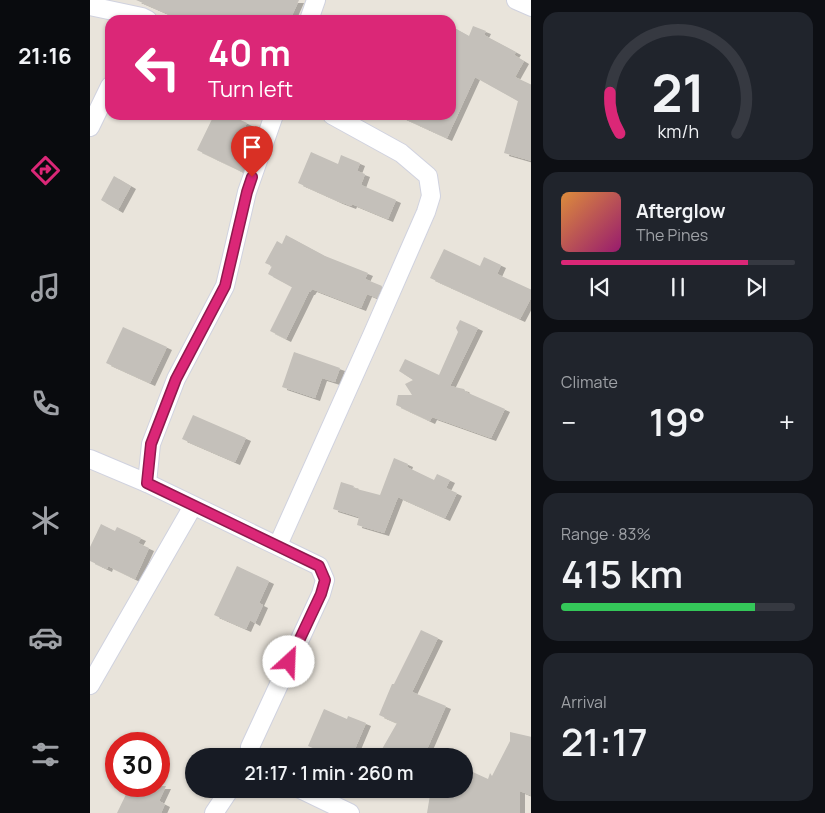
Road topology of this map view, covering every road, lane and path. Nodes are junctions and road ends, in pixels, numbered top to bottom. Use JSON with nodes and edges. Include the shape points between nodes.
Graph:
{"nodes":[{"id":1,"x":316,"y":0,"type":"edge"},
{"id":2,"x":516,"y":0,"type":"edge"},
{"id":3,"x":90,"y":6,"type":"edge"},
{"id":4,"x":531,"y":7,"type":"edge"},
{"id":5,"x":127,"y":15,"type":"edge"},
{"id":6,"x":311,"y":15,"type":"edge"},
{"id":7,"x":105,"y":96,"type":"edge"},
{"id":8,"x":272,"y":120,"type":"edge"},
{"id":9,"x":341,"y":120,"type":"edge"},
{"id":10,"x":90,"y":127,"type":"edge"},
{"id":11,"x":90,"y":459,"type":"edge"},
{"id":12,"x":147,"y":483,"type":"junction"},
{"id":13,"x":192,"y":506,"type":"junction"},
{"id":14,"x":278,"y":545,"type":"junction"},
{"id":15,"x":90,"y":685,"type":"edge"},
{"id":16,"x":250,"y":748,"type":"edge"},
{"id":17,"x":224,"y":798,"type":"edge"},
{"id":18,"x":319,"y":798,"type":"edge"},
{"id":19,"x":214,"y":813,"type":"edge"},
{"id":20,"x":350,"y":813,"type":"edge"}],
"edges":[{"from":1,"to":6,"type":"street"},
{"from":2,"to":4,"type":"street"},
{"from":3,"to":5,"type":"street"},
{"from":7,"to":10,"type":"street"},
{"from":8,"to":12,"type":"street","via":[[247,192],[225,286],[176,379],[151,444]]},
{"from":9,"to":14,"type":"street","via":[[401,153],[428,176],[431,196]]},
{"from":11,"to":12,"type":"street"},
{"from":12,"to":13,"type":"street"},
{"from":13,"to":14,"type":"street"},
{"from":13,"to":15,"type":"street"},
{"from":14,"to":16,"type":"street","via":[[319,566],[325,580]]},
{"from":17,"to":19,"type":"street"},
{"from":18,"to":20,"type":"street"}]}
